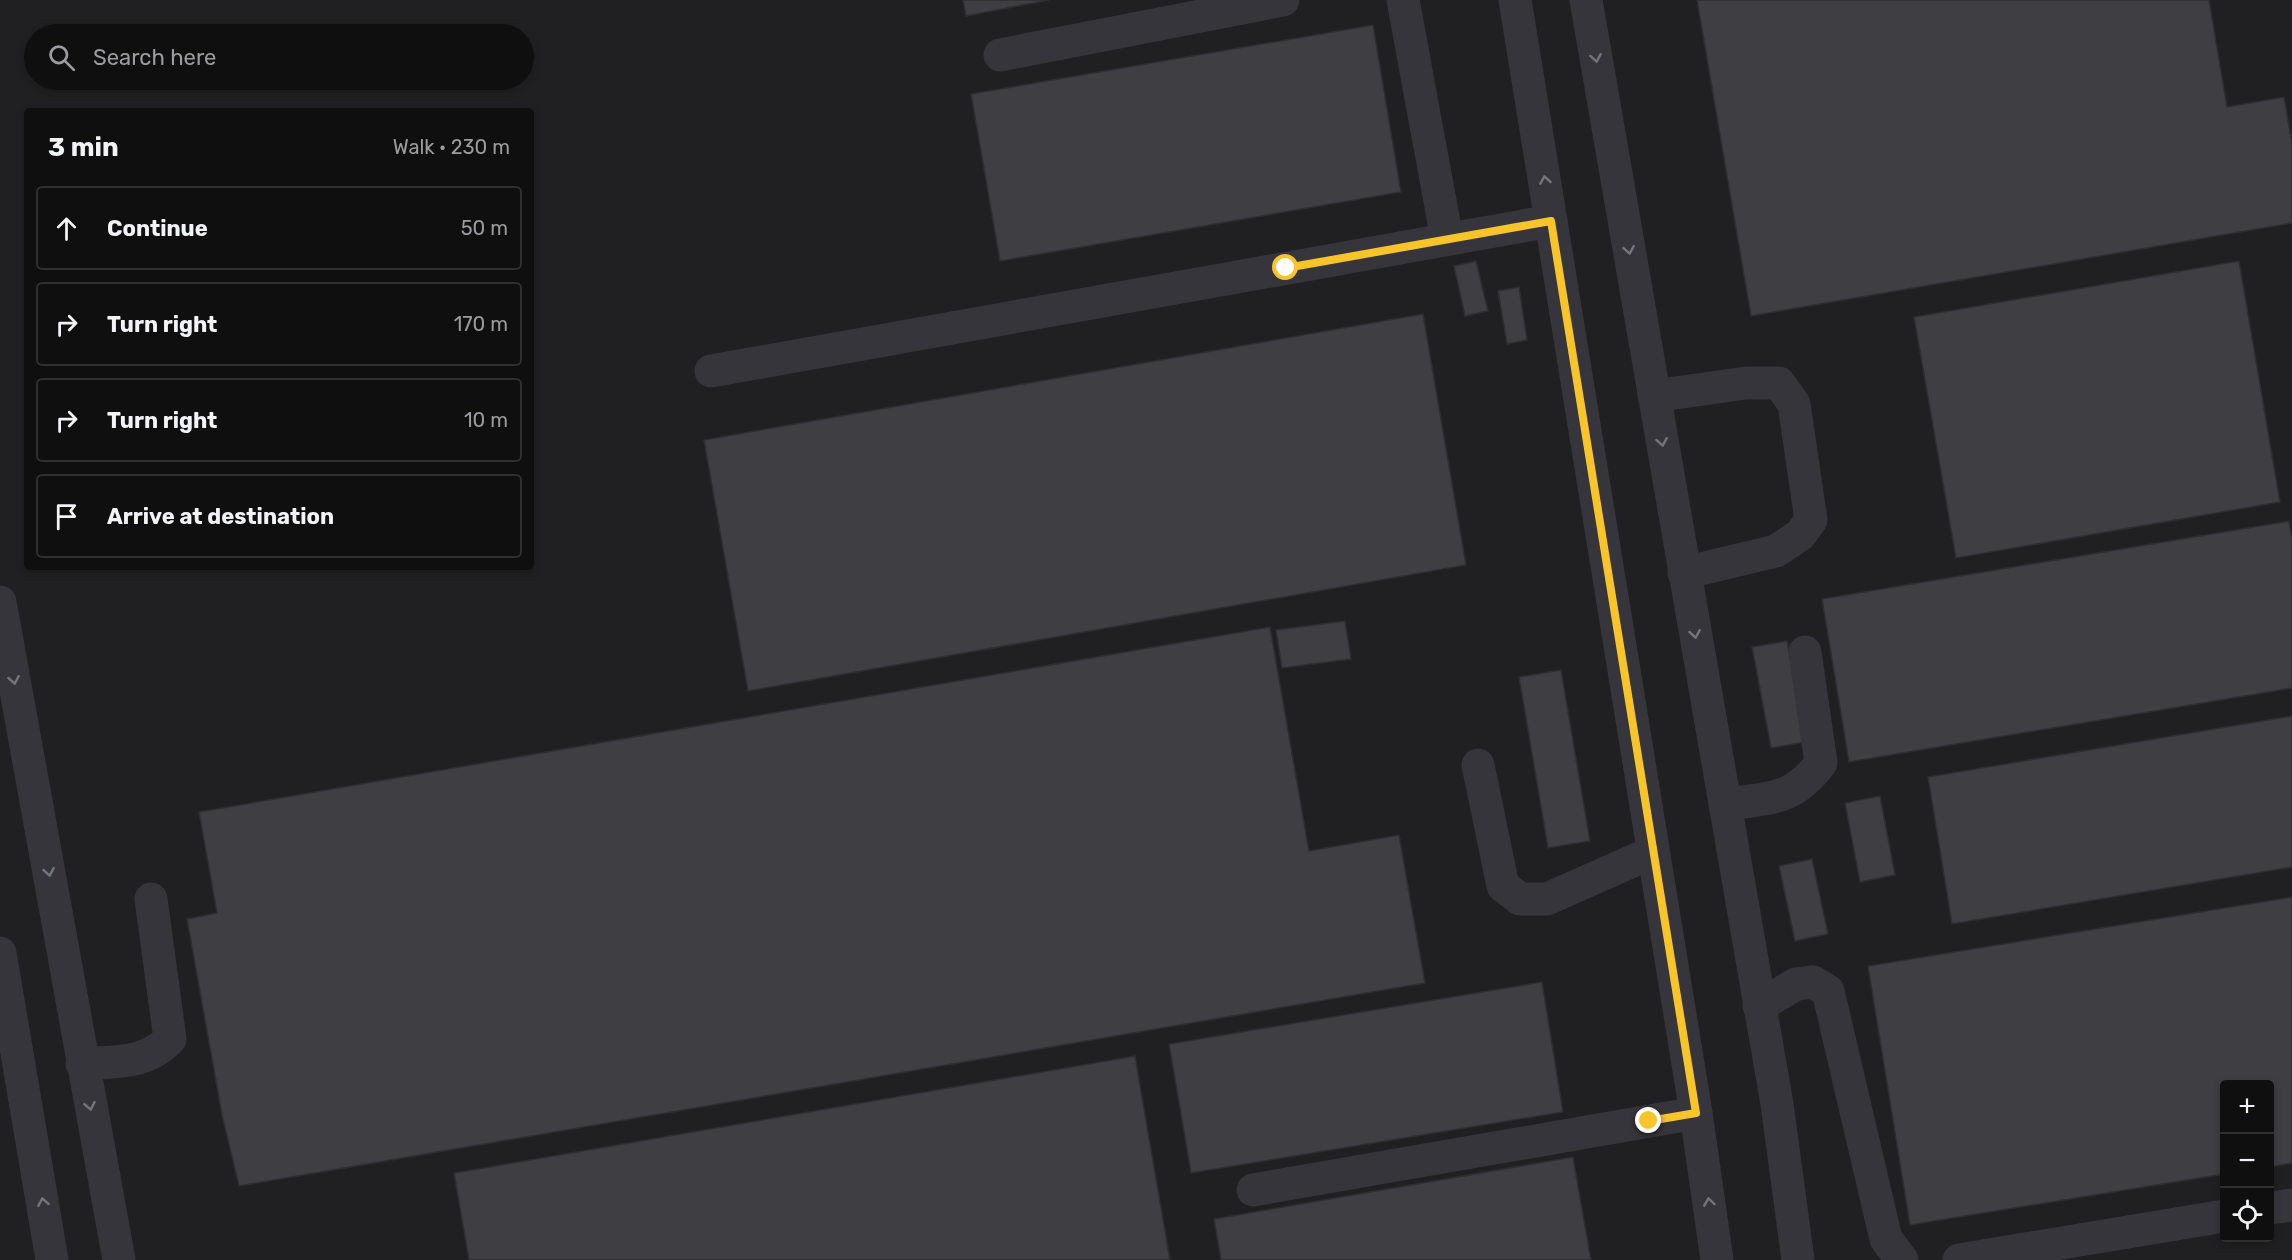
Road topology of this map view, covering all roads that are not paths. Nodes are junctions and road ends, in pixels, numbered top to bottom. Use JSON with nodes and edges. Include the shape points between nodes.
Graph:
{"nodes":[{"id":1,"x":1283,"y":0,"type":"edge"},
{"id":2,"x":1402,"y":0,"type":"edge"},
{"id":3,"x":1515,"y":0,"type":"edge"},
{"id":4,"x":1586,"y":0,"type":"edge"},
{"id":5,"x":1000,"y":56,"type":"dead end"},
{"id":6,"x":1551,"y":221,"type":"junction"},
{"id":7,"x":1447,"y":239,"type":"junction"},
{"id":8,"x":711,"y":371,"type":"dead end"},
{"id":9,"x":1654,"y":396,"type":"junction"},
{"id":10,"x":1684,"y":573,"type":"junction"},
{"id":11,"x":0,"y":602,"type":"edge"},
{"id":12,"x":1805,"y":652,"type":"dead end"},
{"id":13,"x":1478,"y":765,"type":"dead end"},
{"id":14,"x":1725,"y":805,"type":"junction"},
{"id":15,"x":1653,"y":852,"type":"junction"},
{"id":16,"x":151,"y":899,"type":"dead end"},
{"id":17,"x":0,"y":953,"type":"edge"},
{"id":18,"x":1759,"y":1006,"type":"junction"},
{"id":19,"x":82,"y":1064,"type":"junction"},
{"id":20,"x":1696,"y":1113,"type":"junction"},
{"id":21,"x":1253,"y":1191,"type":"dead end"},
{"id":22,"x":2292,"y":1205,"type":"edge"},
{"id":23,"x":2274,"y":1207,"type":"edge"},
{"id":24,"x":2220,"y":1217,"type":"edge"},
{"id":25,"x":52,"y":1260,"type":"edge"},
{"id":26,"x":119,"y":1260,"type":"edge"},
{"id":27,"x":1717,"y":1260,"type":"edge"},
{"id":28,"x":1798,"y":1260,"type":"edge"},
{"id":29,"x":1902,"y":1260,"type":"edge"},
{"id":30,"x":1959,"y":1260,"type":"edge"}],
"edges":[{"from":1,"to":5,"type":"street"},
{"from":2,"to":7,"type":"street"},
{"from":6,"to":3,"type":"street","one_way":true},
{"from":4,"to":9,"type":"street","one_way":true},
{"from":6,"to":7,"type":"street"},
{"from":6,"to":15,"type":"street"},
{"from":7,"to":8,"type":"street"},
{"from":9,"to":10,"type":"street","one_way":true},
{"from":9,"to":10,"type":"street","via":[[1746,383],[1779,383],[1794,404],[1811,520],[1800,535],[1776,551]]},
{"from":10,"to":14,"type":"street","one_way":true},
{"from":11,"to":19,"type":"street","one_way":true},
{"from":12,"to":14,"type":"street","via":[[1821,763],[1808,780],[1788,794]]},
{"from":13,"to":15,"type":"street","via":[[1503,886],[1520,899],[1547,899]]},
{"from":14,"to":18,"type":"street"},
{"from":15,"to":20,"type":"street"},
{"from":16,"to":19,"type":"street","via":[[170,1039],[141,1059]]},
{"from":25,"to":17,"type":"street","one_way":true},
{"from":18,"to":28,"type":"street"},
{"from":18,"to":29,"type":"street","via":[[1796,984],[1813,982],[1828,991],[1886,1239]]},
{"from":19,"to":26,"type":"street","one_way":true},
{"from":20,"to":21,"type":"street"},
{"from":27,"to":20,"type":"street","one_way":true},
{"from":22,"to":23,"type":"street"},
{"from":24,"to":30,"type":"street"}]}
